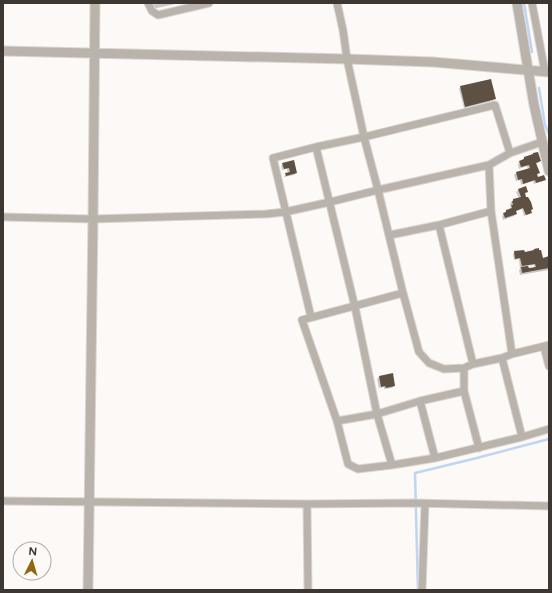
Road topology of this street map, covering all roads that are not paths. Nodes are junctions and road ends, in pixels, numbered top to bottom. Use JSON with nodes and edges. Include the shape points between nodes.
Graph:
{"nodes":[{"id":1,"x":94,"y":3,"type":"edge"},
{"id":2,"x":148,"y":3,"type":"edge"},
{"id":3,"x":209,"y":3,"type":"edge"},
{"id":4,"x":337,"y":3,"type":"edge"},
{"id":5,"x":517,"y":3,"type":"edge"},
{"id":6,"x":532,"y":3,"type":"edge"},
{"id":7,"x":3,"y":51,"type":"edge"},
{"id":8,"x":94,"y":54,"type":"junction"},
{"id":9,"x":347,"y":59,"type":"junction"},
{"id":10,"x":528,"y":70,"type":"junction"},
{"id":11,"x":547,"y":72,"type":"edge"},
{"id":12,"x":364,"y":137,"type":"junction"},
{"id":13,"x":542,"y":142,"type":"junction"},
{"id":14,"x":316,"y":147,"type":"junction"},
{"id":15,"x":510,"y":153,"type":"junction"},
{"id":16,"x":489,"y":165,"type":"junction"},
{"id":17,"x":549,"y":171,"type":"edge"},
{"id":18,"x":378,"y":190,"type":"junction"},
{"id":19,"x":330,"y":202,"type":"junction"},
{"id":20,"x":491,"y":211,"type":"junction"},
{"id":21,"x":286,"y":212,"type":"junction"},
{"id":22,"x":3,"y":217,"type":"edge"},
{"id":23,"x":93,"y":219,"type":"junction"},
{"id":24,"x":439,"y":225,"type":"junction"},
{"id":25,"x":390,"y":235,"type":"junction"},
{"id":26,"x":403,"y":293,"type":"junction"},
{"id":27,"x":355,"y":307,"type":"junction"},
{"id":28,"x":311,"y":317,"type":"junction"},
{"id":29,"x":546,"y":346,"type":"edge"},
{"id":30,"x":512,"y":354,"type":"junction"},
{"id":31,"x":502,"y":358,"type":"junction"},
{"id":32,"x":473,"y":364,"type":"junction"},
{"id":33,"x":549,"y":366,"type":"edge"},
{"id":34,"x":464,"y":368,"type":"junction"},
{"id":35,"x":464,"y":391,"type":"junction"},
{"id":36,"x":420,"y":401,"type":"junction"},
{"id":37,"x":377,"y":414,"type":"junction"},
{"id":38,"x":337,"y":421,"type":"junction"},
{"id":39,"x":549,"y":429,"type":"edge"},
{"id":40,"x":522,"y":437,"type":"junction"},
{"id":41,"x":479,"y":448,"type":"junction"},
{"id":42,"x":434,"y":458,"type":"junction"},
{"id":43,"x":392,"y":465,"type":"junction"},
{"id":44,"x":3,"y":500,"type":"edge"},
{"id":45,"x":89,"y":501,"type":"junction"},
{"id":46,"x":419,"y":503,"type":"junction"},
{"id":47,"x":307,"y":504,"type":"junction"},
{"id":48,"x":549,"y":506,"type":"edge"},
{"id":49,"x":88,"y":590,"type":"edge"},
{"id":50,"x":308,"y":590,"type":"edge"},
{"id":51,"x":422,"y":590,"type":"edge"}],
"edges":[{"from":1,"to":8,"type":"street"},
{"from":2,"to":3,"type":"street","via":[[152,12],[158,14]]},
{"from":4,"to":9,"type":"street"},
{"from":5,"to":10,"type":"street"},
{"from":6,"to":11,"type":"street"},
{"from":7,"to":8,"type":"street"},
{"from":8,"to":9,"type":"street"},
{"from":8,"to":23,"type":"street"},
{"from":9,"to":10,"type":"street","via":[[433,62]]},
{"from":9,"to":12,"type":"street"},
{"from":10,"to":11,"type":"street"},
{"from":10,"to":13,"type":"street"},
{"from":12,"to":14,"type":"street"},
{"from":12,"to":15,"type":"street","via":[[495,105]]},
{"from":12,"to":18,"type":"street"},
{"from":13,"to":15,"type":"street"},
{"from":13,"to":17,"type":"street"},
{"from":14,"to":19,"type":"street"},
{"from":14,"to":21,"type":"street","via":[[273,158]]},
{"from":15,"to":16,"type":"street"},
{"from":16,"to":18,"type":"street"},
{"from":16,"to":20,"type":"street"},
{"from":18,"to":19,"type":"street"},
{"from":18,"to":25,"type":"street"},
{"from":19,"to":21,"type":"street"},
{"from":19,"to":27,"type":"street"},
{"from":20,"to":24,"type":"street"},
{"from":20,"to":30,"type":"street"},
{"from":21,"to":23,"type":"street"},
{"from":21,"to":28,"type":"street"},
{"from":22,"to":23,"type":"street"},
{"from":23,"to":45,"type":"street"},
{"from":24,"to":25,"type":"street"},
{"from":24,"to":32,"type":"street"},
{"from":25,"to":26,"type":"street"},
{"from":26,"to":27,"type":"street"},
{"from":26,"to":34,"type":"street","via":[[419,352],[429,363],[444,369]]},
{"from":27,"to":28,"type":"street"},
{"from":27,"to":37,"type":"street"},
{"from":28,"to":38,"type":"street","via":[[302,320]]},
{"from":29,"to":30,"type":"street"},
{"from":29,"to":33,"type":"street"},
{"from":30,"to":31,"type":"street"},
{"from":31,"to":32,"type":"street"},
{"from":31,"to":40,"type":"street"},
{"from":32,"to":34,"type":"street"},
{"from":34,"to":35,"type":"street"},
{"from":35,"to":36,"type":"street"},
{"from":35,"to":41,"type":"street"},
{"from":36,"to":37,"type":"street"},
{"from":36,"to":42,"type":"street"},
{"from":37,"to":38,"type":"street"},
{"from":37,"to":43,"type":"street"},
{"from":38,"to":43,"type":"street","via":[[348,464],[358,469]]},
{"from":39,"to":40,"type":"street"},
{"from":40,"to":41,"type":"street"},
{"from":41,"to":42,"type":"street"},
{"from":42,"to":43,"type":"street"},
{"from":44,"to":45,"type":"street"},
{"from":45,"to":47,"type":"street"},
{"from":45,"to":49,"type":"street"},
{"from":46,"to":47,"type":"street"},
{"from":46,"to":48,"type":"street"},
{"from":46,"to":51,"type":"street"},
{"from":47,"to":50,"type":"street"}]}
